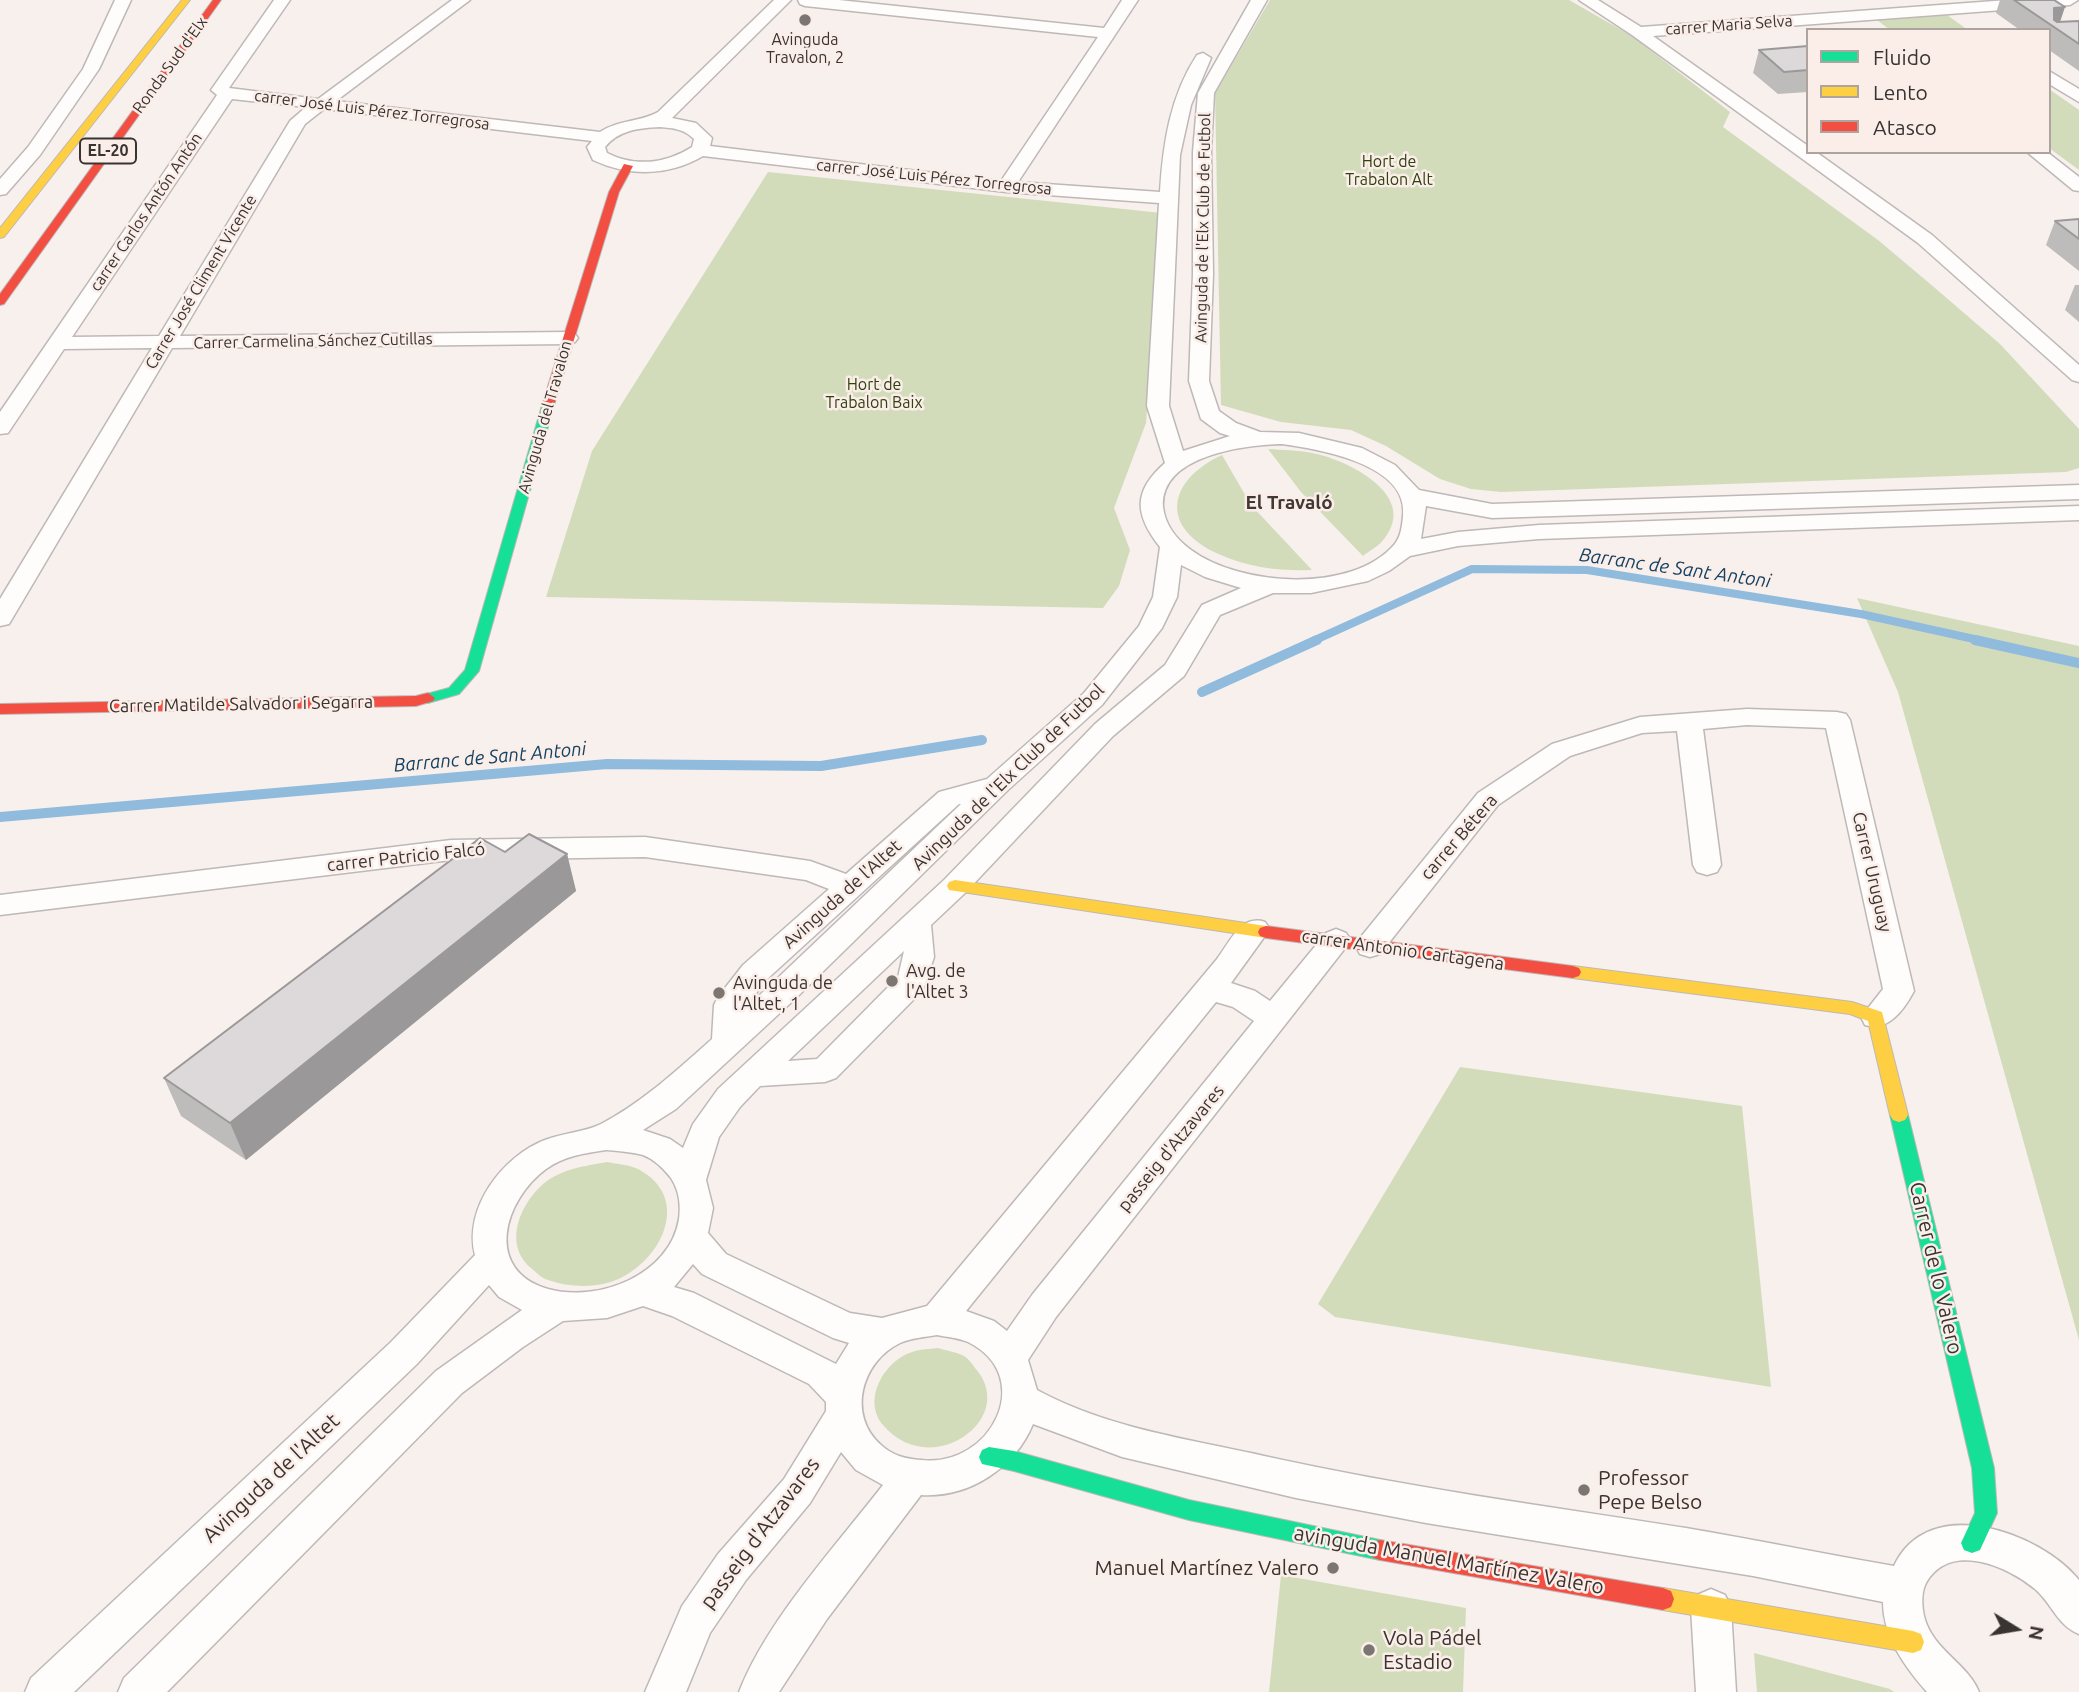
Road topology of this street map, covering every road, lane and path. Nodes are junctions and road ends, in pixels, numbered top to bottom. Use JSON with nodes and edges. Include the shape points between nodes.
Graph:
{"nodes":[{"id":1,"x":123,"y":0,"type":"edge"},
{"id":2,"x":186,"y":0,"type":"edge"},
{"id":3,"x":217,"y":0,"type":"edge"},
{"id":4,"x":282,"y":0,"type":"edge"},
{"id":5,"x":462,"y":0,"type":"edge"},
{"id":6,"x":783,"y":0,"type":"edge"},
{"id":7,"x":1130,"y":0,"type":"edge"},
{"id":8,"x":1259,"y":0,"type":"edge"},
{"id":9,"x":1587,"y":0,"type":"edge"},
{"id":10,"x":1830,"y":0,"type":"edge"},
{"id":11,"x":2070,"y":0,"type":"edge"},
{"id":12,"x":806,"y":1,"type":"edge"},
{"id":13,"x":1955,"y":9,"type":"junction"},
{"id":14,"x":1854,"y":16,"type":"junction"},
{"id":15,"x":786,"y":20,"type":"dead end"},
{"id":16,"x":1977,"y":24,"type":"dead end"},
{"id":17,"x":1870,"y":28,"type":"edge"},
{"id":18,"x":1638,"y":32,"type":"junction"},
{"id":19,"x":1108,"y":33,"type":"junction"},
{"id":20,"x":1211,"y":44,"type":"dead end"},
{"id":21,"x":2051,"y":77,"type":"edge"},
{"id":22,"x":227,"y":93,"type":"junction"},
{"id":23,"x":2079,"y":97,"type":"edge"},
{"id":24,"x":323,"y":103,"type":"junction"},
{"id":25,"x":653,"y":122,"type":"junction"},
{"id":26,"x":601,"y":137,"type":"junction"},
{"id":27,"x":700,"y":150,"type":"junction"},
{"id":28,"x":1806,"y":153,"type":"edge"},
{"id":29,"x":1807,"y":154,"type":"edge"},
{"id":30,"x":2039,"y":154,"type":"edge"},
{"id":31,"x":628,"y":166,"type":"junction"},
{"id":32,"x":2079,"y":186,"type":"edge"},
{"id":33,"x":1006,"y":187,"type":"junction"},
{"id":34,"x":0,"y":190,"type":"edge"},
{"id":35,"x":1169,"y":198,"type":"junction"},
{"id":36,"x":0,"y":235,"type":"edge"},
{"id":37,"x":0,"y":302,"type":"edge"},
{"id":38,"x":568,"y":338,"type":"junction"},
{"id":39,"x":166,"y":342,"type":"junction"},
{"id":40,"x":58,"y":343,"type":"junction"},
{"id":41,"x":2079,"y":376,"type":"edge"},
{"id":42,"x":0,"y":428,"type":"edge"},
{"id":43,"x":1258,"y":438,"type":"junction"},
{"id":44,"x":1176,"y":463,"type":"junction"},
{"id":45,"x":2079,"y":492,"type":"edge"},
{"id":46,"x":1412,"y":496,"type":"junction"},
{"id":47,"x":2079,"y":513,"type":"edge"},
{"id":48,"x":1172,"y":547,"type":"junction"},
{"id":49,"x":1404,"y":550,"type":"junction"},
{"id":50,"x":1272,"y":585,"type":"junction"},
{"id":51,"x":0,"y":619,"type":"edge"},
{"id":52,"x":472,"y":671,"type":"joint"},
{"id":53,"x":0,"y":709,"type":"edge"},
{"id":54,"x":1837,"y":720,"type":"joint"},
{"id":55,"x":1689,"y":722,"type":"junction"},
{"id":56,"x":998,"y":784,"type":"junction"},
{"id":57,"x":1707,"y":864,"type":"dead end"},
{"id":58,"x":955,"y":886,"type":"junction"},
{"id":59,"x":852,"y":887,"type":"junction"},
{"id":60,"x":889,"y":891,"type":"joint"},
{"id":61,"x":0,"y":905,"type":"edge"},
{"id":62,"x":916,"y":920,"type":"junction"},
{"id":63,"x":1255,"y":929,"type":"junction"},
{"id":64,"x":1336,"y":940,"type":"junction"},
{"id":65,"x":1370,"y":946,"type":"junction"},
{"id":66,"x":1209,"y":989,"type":"junction"},
{"id":67,"x":1864,"y":1012,"type":"junction"},
{"id":68,"x":1272,"y":1021,"type":"junction"},
{"id":69,"x":727,"y":1041,"type":"junction"},
{"id":70,"x":752,"y":1075,"type":"junction"},
{"id":71,"x":607,"y":1137,"type":"junction"},
{"id":72,"x":690,"y":1179,"type":"junction"},
{"id":73,"x":692,"y":1238,"type":"junction"},
{"id":74,"x":492,"y":1259,"type":"junction"},
{"id":75,"x":641,"y":1291,"type":"junction"},
{"id":76,"x":558,"y":1306,"type":"junction"},
{"id":77,"x":937,"y":1320,"type":"junction"},
{"id":78,"x":883,"y":1334,"type":"junction"},
{"id":79,"x":1009,"y":1358,"type":"junction"},
{"id":80,"x":1020,"y":1399,"type":"junction"},
{"id":81,"x":843,"y":1406,"type":"junction"},
{"id":82,"x":989,"y":1457,"type":"junction"},
{"id":83,"x":912,"y":1477,"type":"junction"},
{"id":84,"x":1972,"y":1543,"type":"junction"},
{"id":85,"x":1904,"y":1587,"type":"junction"},
{"id":86,"x":2073,"y":1600,"type":"edge"},
{"id":87,"x":1711,"y":1608,"type":"junction"},
{"id":88,"x":1913,"y":1642,"type":"junction"},
{"id":89,"x":46,"y":1692,"type":"edge"},
{"id":90,"x":138,"y":1692,"type":"edge"},
{"id":91,"x":665,"y":1692,"type":"edge"},
{"id":92,"x":759,"y":1692,"type":"edge"},
{"id":93,"x":1716,"y":1692,"type":"edge"},
{"id":94,"x":1959,"y":1692,"type":"edge"}],
"edges":[{"from":1,"to":34,"type":"street","via":[[91,69],[34,151]]},
{"from":2,"to":36,"type":"main road","name":"Ronda Sud d'Elx","number":"EL-20"},
{"from":3,"to":37,"type":"main road","name":"Ronda Sud d'Elx","number":"EL-20"},
{"from":4,"to":22,"type":"street","name":"carrer Carlos Antón Antón","via":[[219,90]]},
{"from":5,"to":24,"type":"street","name":"Carrer José Climent Vicente"},
{"from":6,"to":25,"type":"street"},
{"from":7,"to":19,"type":"street"},
{"from":8,"to":43,"type":"street","name":"Avinguda de l'Elx Club de Futbol","via":[[1206,93],[1199,382],[1209,414],[1228,428]]},
{"from":9,"to":18,"type":"street"},
{"from":10,"to":14,"type":"street"},
{"from":11,"to":13,"type":"street","name":"carrer Maria Selva"},
{"from":12,"to":15,"type":"street"},
{"from":12,"to":19,"type":"street"},
{"from":13,"to":14,"type":"street","name":"carrer Maria Selva"},
{"from":13,"to":16,"type":"street"},
{"from":14,"to":17,"type":"street"},
{"from":14,"to":18,"type":"street","name":"carrer Maria Selva"},
{"from":18,"to":28,"type":"street"},
{"from":19,"to":33,"type":"street"},
{"from":20,"to":35,"type":"street","name":"Avinguda de l'Elx Club de Futbol","via":[[1176,119]]},
{"from":21,"to":23,"type":"street"},
{"from":22,"to":24,"type":"street","name":"carrer José Luis Pérez Torregrosa"},
{"from":22,"to":40,"type":"street","name":"carrer Carlos Antón Antón"},
{"from":24,"to":26,"type":"street","name":"carrer José Luis Pérez Torregrosa"},
{"from":24,"to":39,"type":"street","name":"Carrer José Climent Vicente","via":[[298,121]]},
{"from":25,"to":26,"type":"street","via":[[625,126]]},
{"from":25,"to":27,"type":"street","via":[[692,119],[704,138]]},
{"from":26,"to":31,"type":"street","via":[[596,146],[599,156]]},
{"from":27,"to":31,"type":"street","via":[[676,162]]},
{"from":27,"to":33,"type":"street","name":"carrer José Luis Pérez Torregrosa"},
{"from":29,"to":41,"type":"street","via":[[1925,239]]},
{"from":30,"to":32,"type":"street"},
{"from":31,"to":38,"type":"main road","name":"Avinguda del Travalon","via":[[614,192]]},
{"from":33,"to":35,"type":"street","name":"carrer José Luis Pérez Torregrosa"},
{"from":35,"to":44,"type":"street","name":"Avinguda de l'Elx Club de Futbol","via":[[1158,406]]},
{"from":38,"to":39,"type":"street","name":"Carrer Carmelina Sánchez Cutillas"},
{"from":38,"to":52,"type":"main road","name":"Avinguda del Travalon"},
{"from":39,"to":40,"type":"street","name":"Carrer Carmelina Sánchez Cutillas"},
{"from":39,"to":51,"type":"street","name":"Carrer José Climent Vicente"},
{"from":40,"to":42,"type":"street","name":"carrer Carlos Antón Antón"},
{"from":43,"to":44,"type":"street","via":[[1205,448]]},
{"from":43,"to":46,"type":"street","via":[[1328,444],[1368,458],[1396,477]]},
{"from":44,"to":48,"type":"street","via":[[1156,483],[1151,514]]},
{"from":45,"to":46,"type":"street","via":[[1492,511]]},
{"from":46,"to":49,"type":"street","via":[[1416,507],[1413,537]]},
{"from":47,"to":49,"type":"street","via":[[1539,532],[1458,539]]},
{"from":48,"to":50,"type":"street","via":[[1217,573]]},
{"from":48,"to":56,"type":"street","name":"Avinguda de l'Elx Club de Futbol","via":[[1165,597],[1150,628],[1093,699]]},
{"from":49,"to":50,"type":"street","via":[[1361,576],[1309,586]]},
{"from":50,"to":58,"type":"street","name":"Avinguda de l'Elx Club de Futbol","via":[[1211,610],[1175,670],[1104,730]]},
{"from":52,"to":53,"type":"main road","name":"Carrer Matilde Salvador i Segarra","via":[[454,691],[416,701]]},
{"from":54,"to":55,"type":"street","name":"carrer Bétera","via":[[1746,717]]},
{"from":54,"to":67,"type":"street","name":"Carrer Uruguay","via":[[1899,991]]},
{"from":55,"to":57,"type":"street"},
{"from":55,"to":65,"type":"street","name":"carrer Bétera","via":[[1640,725],[1561,750],[1488,799]]},
{"from":56,"to":59,"type":"street","name":"Avinguda de l'Altet","via":[[949,798]]},
{"from":56,"to":60,"type":"street","name":"Avinguda de l'Elx Club de Futbol"},
{"from":58,"to":62,"type":"street"},
{"from":58,"to":63,"type":"main road","name":"carrer Antonio Cartagena"},
{"from":59,"to":61,"type":"street","name":"carrer Patricio Falcó","via":[[810,871],[645,847],[451,850]]},
{"from":59,"to":69,"type":"street","name":"Avinguda de l'Altet","via":[[754,973],[729,1005]]},
{"from":60,"to":69,"type":"street","name":"Avinguda de l'Altet"},
{"from":62,"to":70,"type":"street"},
{"from":62,"to":70,"type":"street","via":[[919,957],[912,982],[825,1070]]},
{"from":63,"to":64,"type":"main road","name":"carrer Antonio Cartagena"},
{"from":63,"to":66,"type":"street"},
{"from":64,"to":65,"type":"main road","name":"carrer Antonio Cartagena"},
{"from":64,"to":68,"type":"street","name":"passeig d'Atzavares"},
{"from":65,"to":67,"type":"main road","name":"carrer Antonio Cartagena"},
{"from":66,"to":68,"type":"street","via":[[1254,1003]]},
{"from":66,"to":77,"type":"street"},
{"from":67,"to":84,"type":"main road","name":"Carrer de lo Valero","via":[[1983,1468],[1986,1513]]},
{"from":68,"to":79,"type":"street","name":"passeig d'Atzavares","via":[[1044,1306]]},
{"from":69,"to":71,"type":"street","name":"Avinguda de l'Altet","via":[[666,1100]]},
{"from":70,"to":72,"type":"street","via":[[704,1133]]},
{"from":71,"to":72,"type":"street","via":[[647,1143],[663,1151]]},
{"from":71,"to":74,"type":"street","via":[[553,1150],[514,1177],[491,1215],[488,1240]]},
{"from":72,"to":73,"type":"street","via":[[698,1206]]},
{"from":73,"to":75,"type":"street","via":[[673,1266]]},
{"from":73,"to":78,"type":"street","via":[[714,1264],[845,1327]]},
{"from":74,"to":76,"type":"street","via":[[514,1289]]},
{"from":74,"to":89,"type":"street","name":"Avinguda de l'Altet","via":[[404,1353]]},
{"from":75,"to":76,"type":"street","via":[[592,1306]]},
{"from":75,"to":81,"type":"street","via":[[682,1304],[822,1373]]},
{"from":76,"to":90,"type":"street","via":[[449,1382]]},
{"from":77,"to":78,"type":"street","via":[[906,1324]]},
{"from":77,"to":79,"type":"street","via":[[987,1335]]},
{"from":78,"to":81,"type":"street","via":[[857,1358],[846,1379]]},
{"from":79,"to":80,"type":"street","via":[[1018,1378]]},
{"from":80,"to":82,"type":"street","via":[[1012,1430]]},
{"from":80,"to":85,"type":"street","via":[[1088,1431],[1281,1478],[1403,1503],[1753,1558]]},
{"from":81,"to":83,"type":"street","via":[[849,1432],[871,1460]]},
{"from":81,"to":91,"type":"street","name":"passeig d'Atzavares","via":[[797,1492],[732,1567],[696,1620]]},
{"from":82,"to":83,"type":"street","via":[[957,1474]]},
{"from":82,"to":87,"type":"main road","name":"avinguda Manuel Martínez Valero","via":[[1189,1510],[1350,1545]]},
{"from":83,"to":92,"type":"street","via":[[813,1606]]},
{"from":84,"to":85,"type":"street","via":[[1942,1546],[1919,1559]]},
{"from":84,"to":86,"type":"street","via":[[1989,1545],[2039,1569]]},
{"from":85,"to":88,"type":"street","via":[[1903,1611]]},
{"from":87,"to":88,"type":"main road","name":"avinguda Manuel Martínez Valero"},
{"from":87,"to":93,"type":"street"},
{"from":88,"to":94,"type":"street","via":[[1948,1686]]}]}
